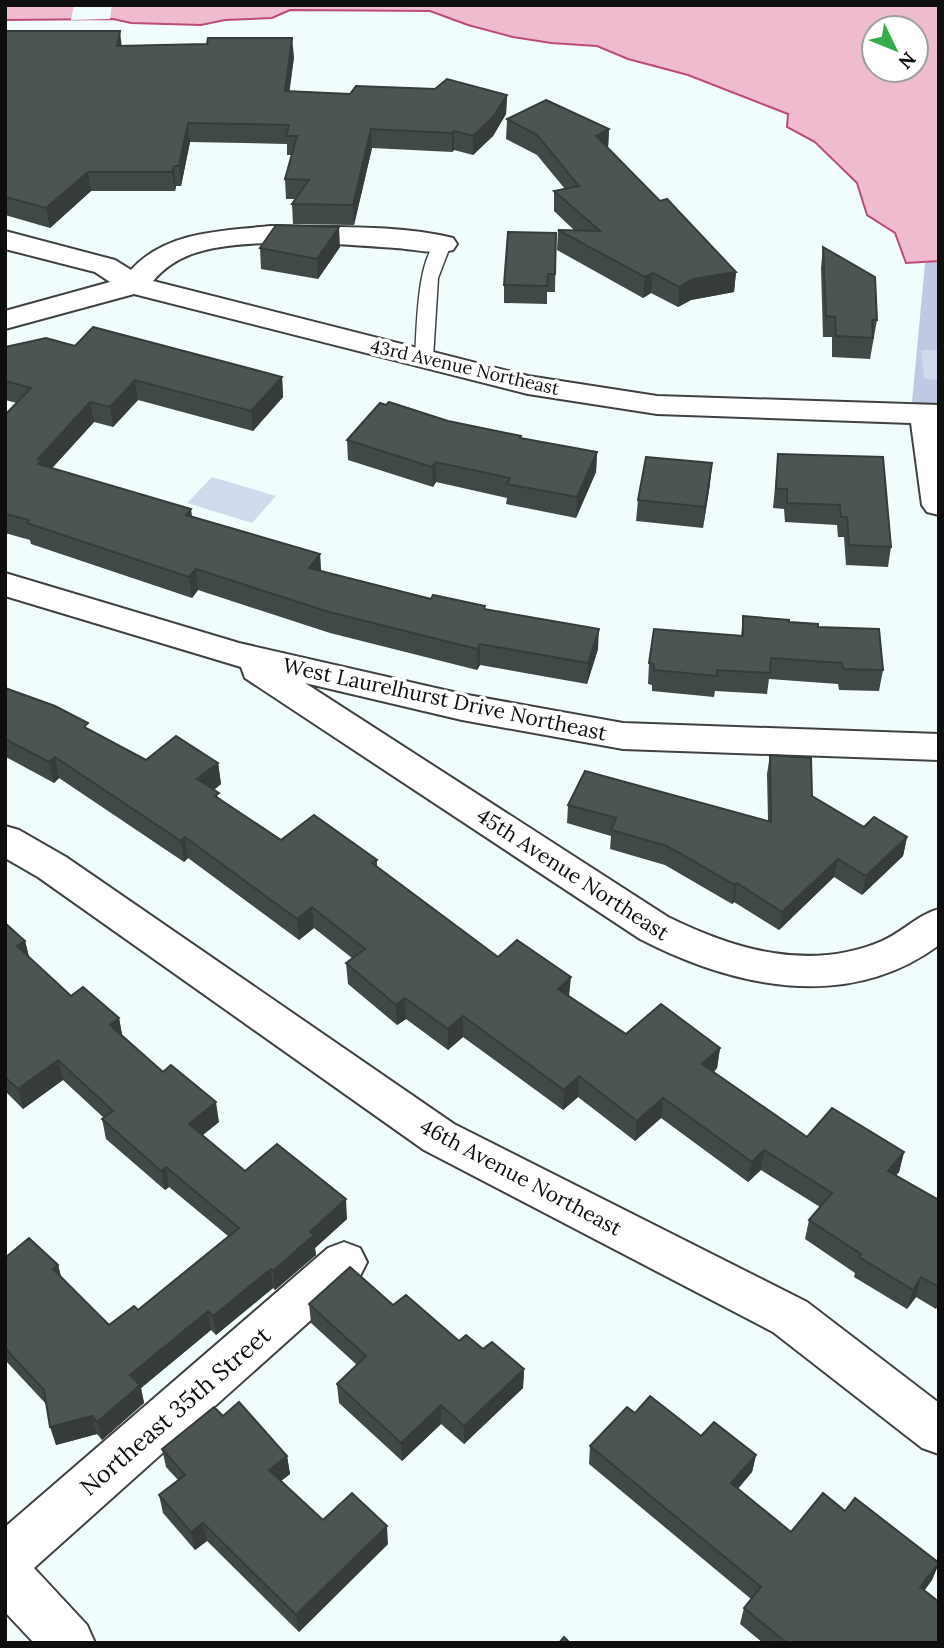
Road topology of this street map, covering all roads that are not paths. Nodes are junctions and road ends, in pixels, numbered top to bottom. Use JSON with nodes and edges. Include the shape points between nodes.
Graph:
{"nodes":[{"id":1,"x":5,"y":240,"type":"edge"},
{"id":2,"x":443,"y":244,"type":"joint"},
{"id":3,"x":134,"y":285,"type":"junction"},
{"id":4,"x":5,"y":320,"type":"edge"},
{"id":5,"x":424,"y":358,"type":"junction"},
{"id":6,"x":932,"y":414,"type":"edge"},
{"id":7,"x":939,"y":505,"type":"edge"},
{"id":8,"x":5,"y":584,"type":"edge"},
{"id":9,"x":235,"y":654,"type":"junction"},
{"id":10,"x":939,"y":747,"type":"edge"},
{"id":11,"x":5,"y":840,"type":"edge"},
{"id":12,"x":939,"y":925,"type":"edge"},
{"id":13,"x":344,"y":1262,"type":"dead end"},
{"id":14,"x":939,"y":1432,"type":"edge"},
{"id":15,"x":5,"y":1560,"type":"edge"},
{"id":16,"x":5,"y":1574,"type":"edge"},
{"id":17,"x":69,"y":1643,"type":"edge"}],
"edges":[{"from":1,"to":3,"type":"street","name":"43rd Avenue Northeast","via":[[105,266]]},
{"from":2,"to":3,"type":"street","via":[[271,235],[206,241],[155,261]]},
{"from":2,"to":5,"type":"lane","via":[[429,278]]},
{"from":3,"to":4,"type":"street"},
{"from":3,"to":5,"type":"street","name":"43rd Avenue Northeast"},
{"from":5,"to":6,"type":"street","name":"43rd Avenue Northeast","via":[[528,384],[657,405]]},
{"from":6,"to":7,"type":"street"},
{"from":8,"to":9,"type":"street","name":"West Laurelhurst Drive Northeast"},
{"from":9,"to":10,"type":"street","name":"West Laurelhurst Drive Northeast","via":[[462,707],[622,736]]},
{"from":9,"to":12,"type":"street","name":"45th Avenue Northeast","via":[[693,950],[767,971],[836,970],[899,951]]},
{"from":11,"to":14,"type":"street","name":"46th Avenue Northeast","via":[[52,867],[439,1137],[790,1317]]},
{"from":13,"to":15,"type":"street","name":"Northeast 35th Street"},
{"from":16,"to":17,"type":"street"}]}
